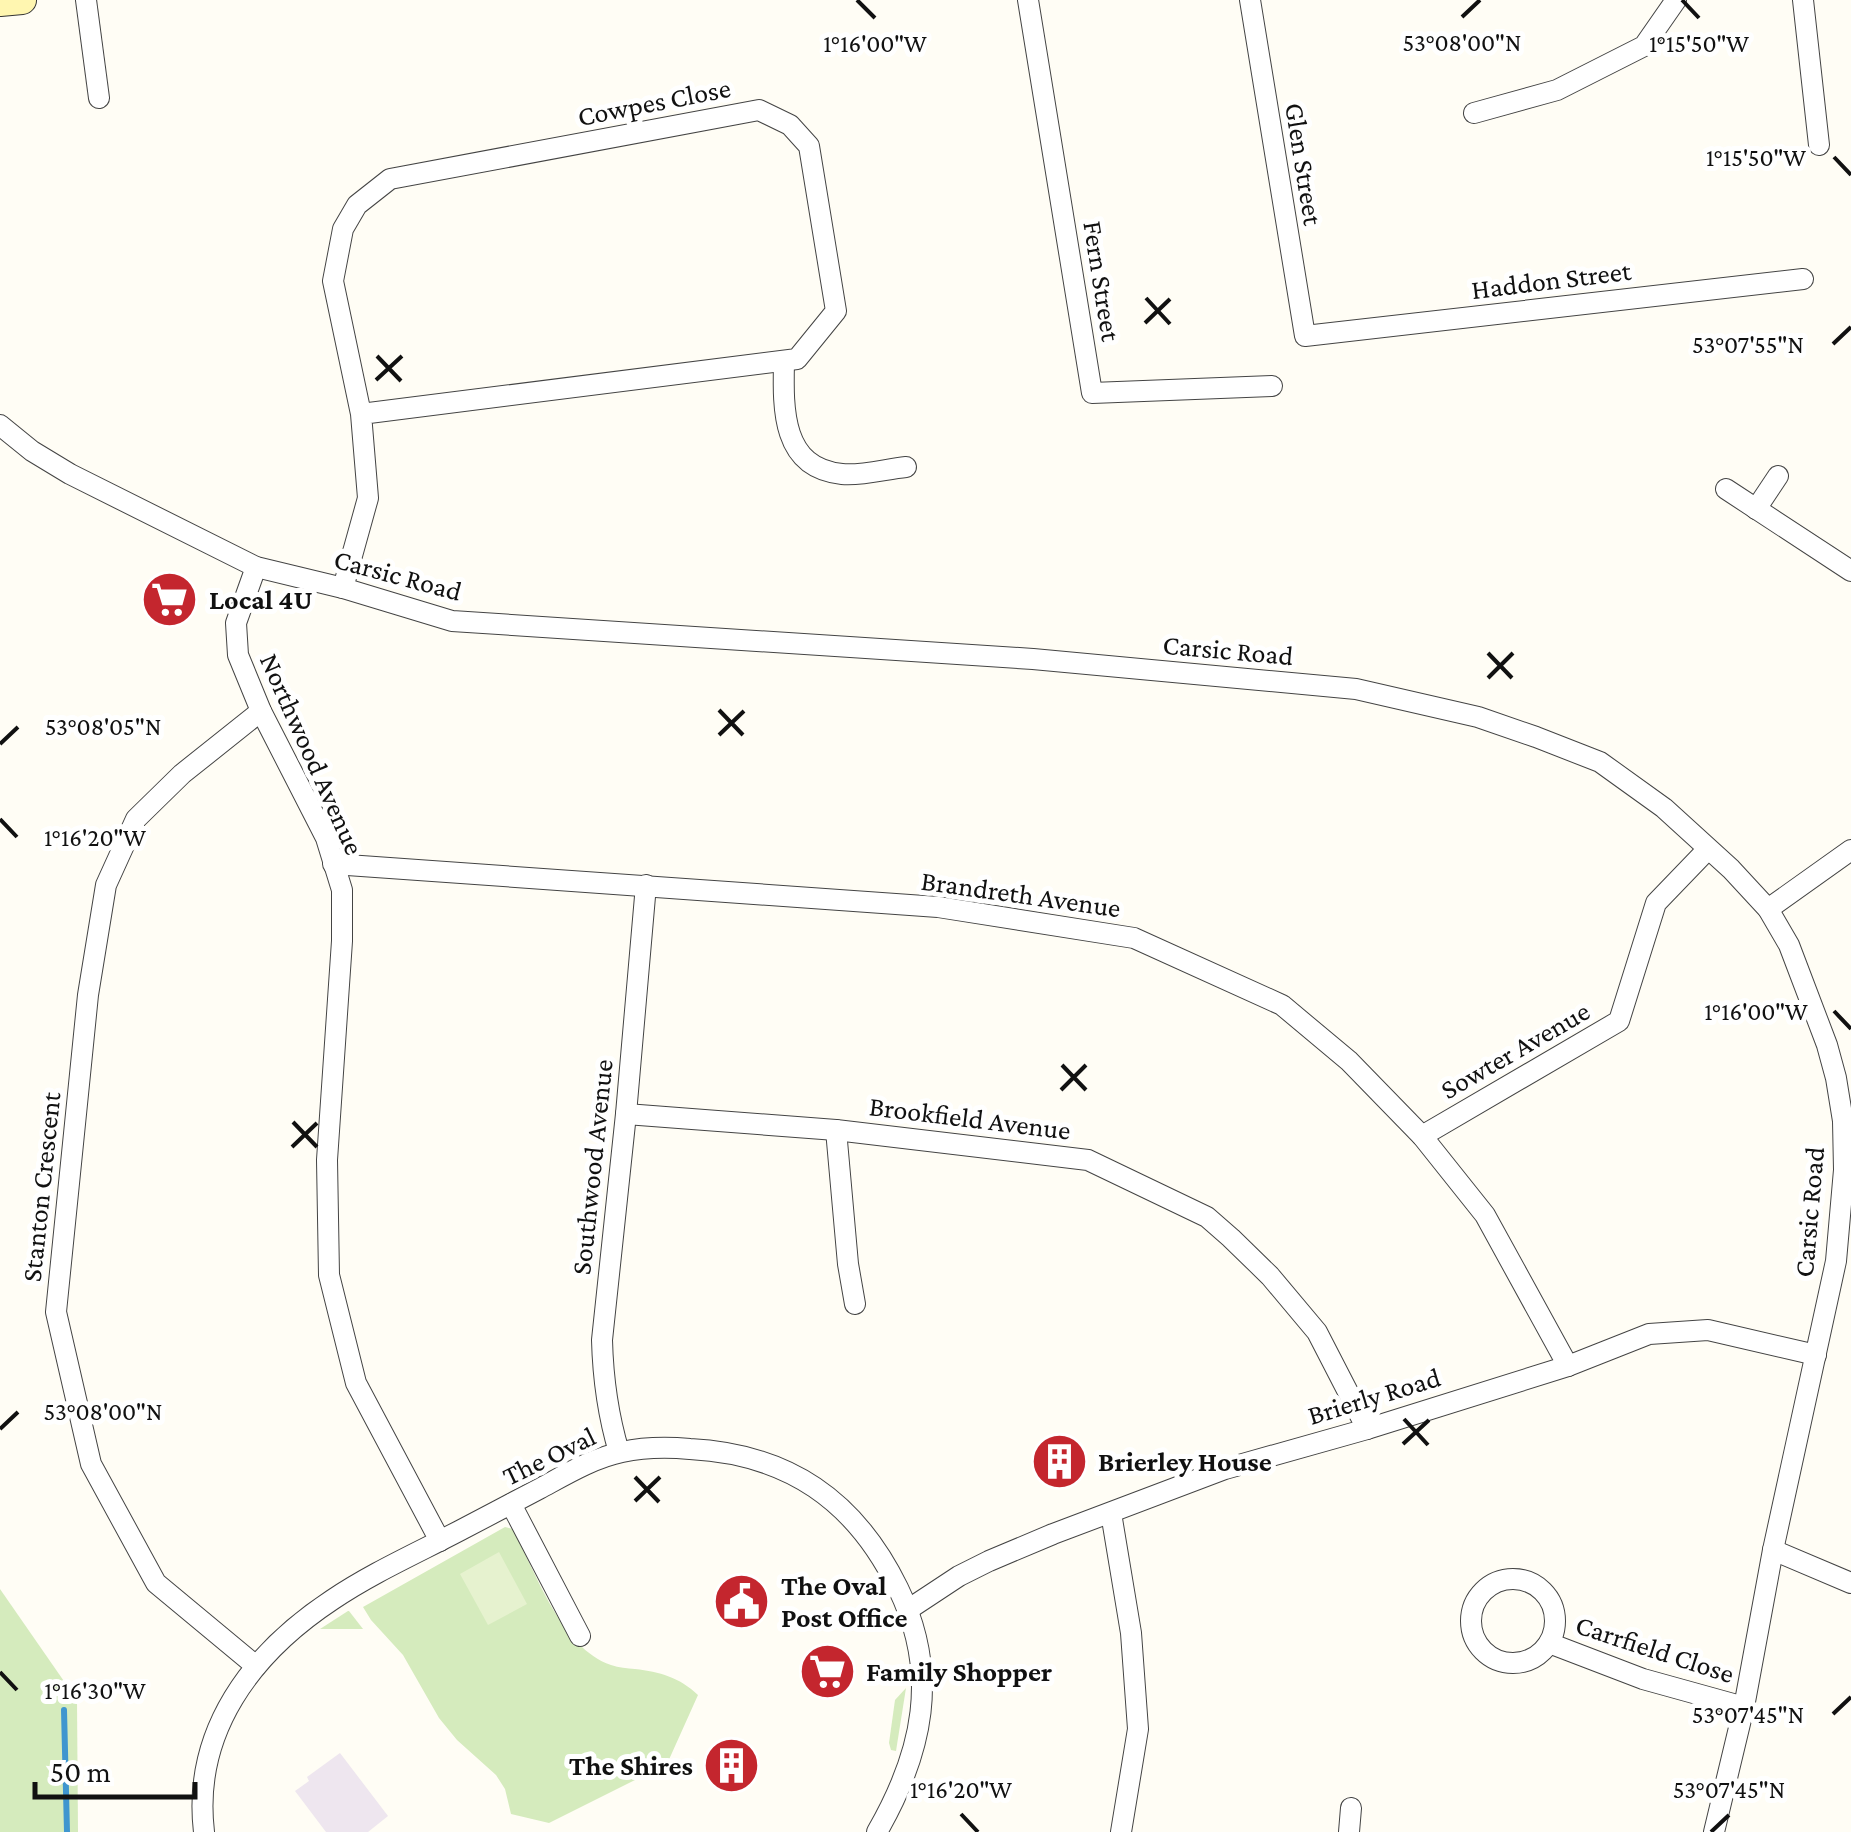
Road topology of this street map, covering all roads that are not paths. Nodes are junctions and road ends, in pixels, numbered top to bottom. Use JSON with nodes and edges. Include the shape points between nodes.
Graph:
{"nodes":[{"id":1,"x":22,"y":0,"type":"edge"},
{"id":2,"x":86,"y":0,"type":"edge"},
{"id":3,"x":1028,"y":0,"type":"edge"},
{"id":4,"x":1250,"y":0,"type":"edge"},
{"id":5,"x":1676,"y":0,"type":"edge"},
{"id":6,"x":1803,"y":0,"type":"edge"},
{"id":7,"x":0,"y":2,"type":"edge"},
{"id":8,"x":99,"y":98,"type":"dead end"},
{"id":9,"x":1474,"y":113,"type":"dead end"},
{"id":10,"x":1819,"y":146,"type":"dead end"},
{"id":11,"x":1803,"y":279,"type":"dead end"},
{"id":12,"x":1305,"y":336,"type":"joint"},
{"id":13,"x":784,"y":360,"type":"junction"},
{"id":14,"x":1272,"y":386,"type":"dead end"},
{"id":15,"x":361,"y":414,"type":"junction"},
{"id":16,"x":0,"y":425,"type":"edge"},
{"id":17,"x":906,"y":467,"type":"dead end"},
{"id":18,"x":1778,"y":476,"type":"dead end"},
{"id":19,"x":1726,"y":488,"type":"dead end"},
{"id":20,"x":1756,"y":509,"type":"junction"},
{"id":21,"x":256,"y":567,"type":"junction"},
{"id":22,"x":1851,"y":571,"type":"edge"},
{"id":23,"x":343,"y":588,"type":"junction"},
{"id":24,"x":260,"y":712,"type":"junction"},
{"id":25,"x":1708,"y":849,"type":"junction"},
{"id":26,"x":1851,"y":850,"type":"edge"},
{"id":27,"x":333,"y":864,"type":"junction"},
{"id":28,"x":646,"y":885,"type":"junction"},
{"id":29,"x":1768,"y":909,"type":"junction"},
{"id":30,"x":1844,"y":1078,"type":"edge"},
{"id":31,"x":626,"y":1114,"type":"junction"},
{"id":32,"x":836,"y":1130,"type":"junction"},
{"id":33,"x":1422,"y":1136,"type":"junction"},
{"id":34,"x":855,"y":1304,"type":"dead end"},
{"id":35,"x":1816,"y":1355,"type":"junction"},
{"id":36,"x":1568,"y":1366,"type":"junction"},
{"id":37,"x":1367,"y":1429,"type":"junction"},
{"id":38,"x":619,"y":1452,"type":"junction"},
{"id":39,"x":511,"y":1504,"type":"junction"},
{"id":40,"x":1111,"y":1512,"type":"junction"},
{"id":41,"x":440,"y":1541,"type":"junction"},
{"id":42,"x":1773,"y":1550,"type":"junction"},
{"id":43,"x":1851,"y":1583,"type":"edge"},
{"id":44,"x":909,"y":1610,"type":"junction"},
{"id":45,"x":580,"y":1636,"type":"dead end"},
{"id":46,"x":1549,"y":1643,"type":"junction"},
{"id":47,"x":256,"y":1666,"type":"junction"},
{"id":48,"x":1744,"y":1707,"type":"junction"},
{"id":49,"x":1351,"y":1808,"type":"dead end"},
{"id":50,"x":204,"y":1832,"type":"edge"},
{"id":51,"x":877,"y":1832,"type":"edge"},
{"id":52,"x":1121,"y":1832,"type":"edge"},
{"id":53,"x":1349,"y":1832,"type":"edge"},
{"id":54,"x":1714,"y":1832,"type":"edge"}],
"edges":[{"from":1,"to":7,"type":"main road"},
{"from":2,"to":8,"type":"street"},
{"from":3,"to":14,"type":"street","name":"Fern Street","via":[[1092,393]]},
{"from":4,"to":12,"type":"street","name":"Glen Street"},
{"from":5,"to":9,"type":"street","via":[[1644,46],[1557,90]]},
{"from":6,"to":10,"type":"street"},
{"from":11,"to":12,"type":"street","name":"Haddon Street"},
{"from":13,"to":15,"type":"street"},
{"from":13,"to":15,"type":"street","name":"Cowpes Close","via":[[797,359],[836,311],[809,146],[790,125],[759,110],[390,179],[357,205],[343,228],[334,281]]},
{"from":13,"to":17,"type":"street","via":[[783,399],[800,454],[844,474]]},
{"from":15,"to":23,"type":"street","name":"Cowpes Close","via":[[368,498]]},
{"from":16,"to":21,"type":"street","name":"Carsic Road","via":[[70,474]]},
{"from":18,"to":20,"type":"street"},
{"from":19,"to":20,"type":"street"},
{"from":20,"to":22,"type":"street"},
{"from":21,"to":23,"type":"street","name":"Carsic Road"},
{"from":21,"to":24,"type":"street","name":"Northwood Avenue","via":[[236,623],[238,655]]},
{"from":23,"to":25,"type":"street","name":"Carsic Road","via":[[452,621],[1013,658],[1356,690],[1478,717],[1600,762]]},
{"from":24,"to":27,"type":"street","name":"Northwood Avenue"},
{"from":24,"to":47,"type":"street","name":"Stanton Crescent","via":[[136,819],[106,885],[88,995],[56,1312],[90,1464],[156,1583]]},
{"from":25,"to":29,"type":"street","name":"Carsic Road"},
{"from":25,"to":33,"type":"street","name":"Sowter Avenue","via":[[1656,903],[1618,1021]]},
{"from":26,"to":29,"type":"street"},
{"from":27,"to":28,"type":"street","name":"Brandreth Avenue"},
{"from":27,"to":41,"type":"street","name":"Northwood Avenue","via":[[342,890],[342,941],[326,1160],[329,1274],[356,1383]]},
{"from":28,"to":31,"type":"street","name":"Southwood Avenue"},
{"from":28,"to":33,"type":"street","name":"Brandreth Avenue","via":[[938,907],[1134,938],[1282,1005]]},
{"from":29,"to":30,"type":"street","name":"Carsic Road"},
{"from":30,"to":35,"type":"street","name":"Carsic Road","via":[[1836,1261]]},
{"from":31,"to":32,"type":"street","name":"Brookfield Avenue"},
{"from":31,"to":38,"type":"street","name":"Southwood Avenue","via":[[602,1340]]},
{"from":32,"to":34,"type":"street"},
{"from":32,"to":37,"type":"street","name":"Brookfield Avenue","via":[[1088,1160],[1207,1217],[1317,1332]]},
{"from":33,"to":36,"type":"street","name":"Brandreth Avenue","via":[[1485,1215]]},
{"from":35,"to":36,"type":"street","name":"Brierly Road","via":[[1708,1330],[1649,1334]]},
{"from":35,"to":42,"type":"street","name":"Carsic Road"},
{"from":36,"to":37,"type":"street","name":"Brierly Road"},
{"from":37,"to":40,"type":"street","name":"Brierly Road","via":[[1225,1469]]},
{"from":38,"to":39,"type":"street","name":"The Oval"},
{"from":38,"to":44,"type":"street","name":"The Oval","via":[[718,1450],[807,1481],[856,1522]]},
{"from":39,"to":41,"type":"street","name":"The Oval"},
{"from":39,"to":45,"type":"street"},
{"from":40,"to":44,"type":"street","name":"Brierly Road","via":[[989,1561]]},
{"from":40,"to":52,"type":"street","via":[[1138,1729]]},
{"from":41,"to":47,"type":"street","name":"The Oval","via":[[332,1600]]},
{"from":42,"to":43,"type":"street"},
{"from":42,"to":48,"type":"street","name":"Carsic Road"},
{"from":44,"to":51,"type":"street","name":"The Oval","via":[[922,1670],[920,1724],[907,1774]]},
{"from":46,"to":46,"type":"street","name":"Carrfield Close","via":[[1523,1662],[1493,1658],[1470,1626],[1476,1598],[1496,1582],[1530,1582],[1555,1615]]},
{"from":46,"to":48,"type":"street","name":"Carrfield Close","via":[[1642,1679]]},
{"from":47,"to":50,"type":"street","name":"The Oval","via":[[226,1709],[212,1746],[204,1778]]},
{"from":48,"to":54,"type":"street","name":"Carsic Road"},
{"from":49,"to":53,"type":"street"}]}
